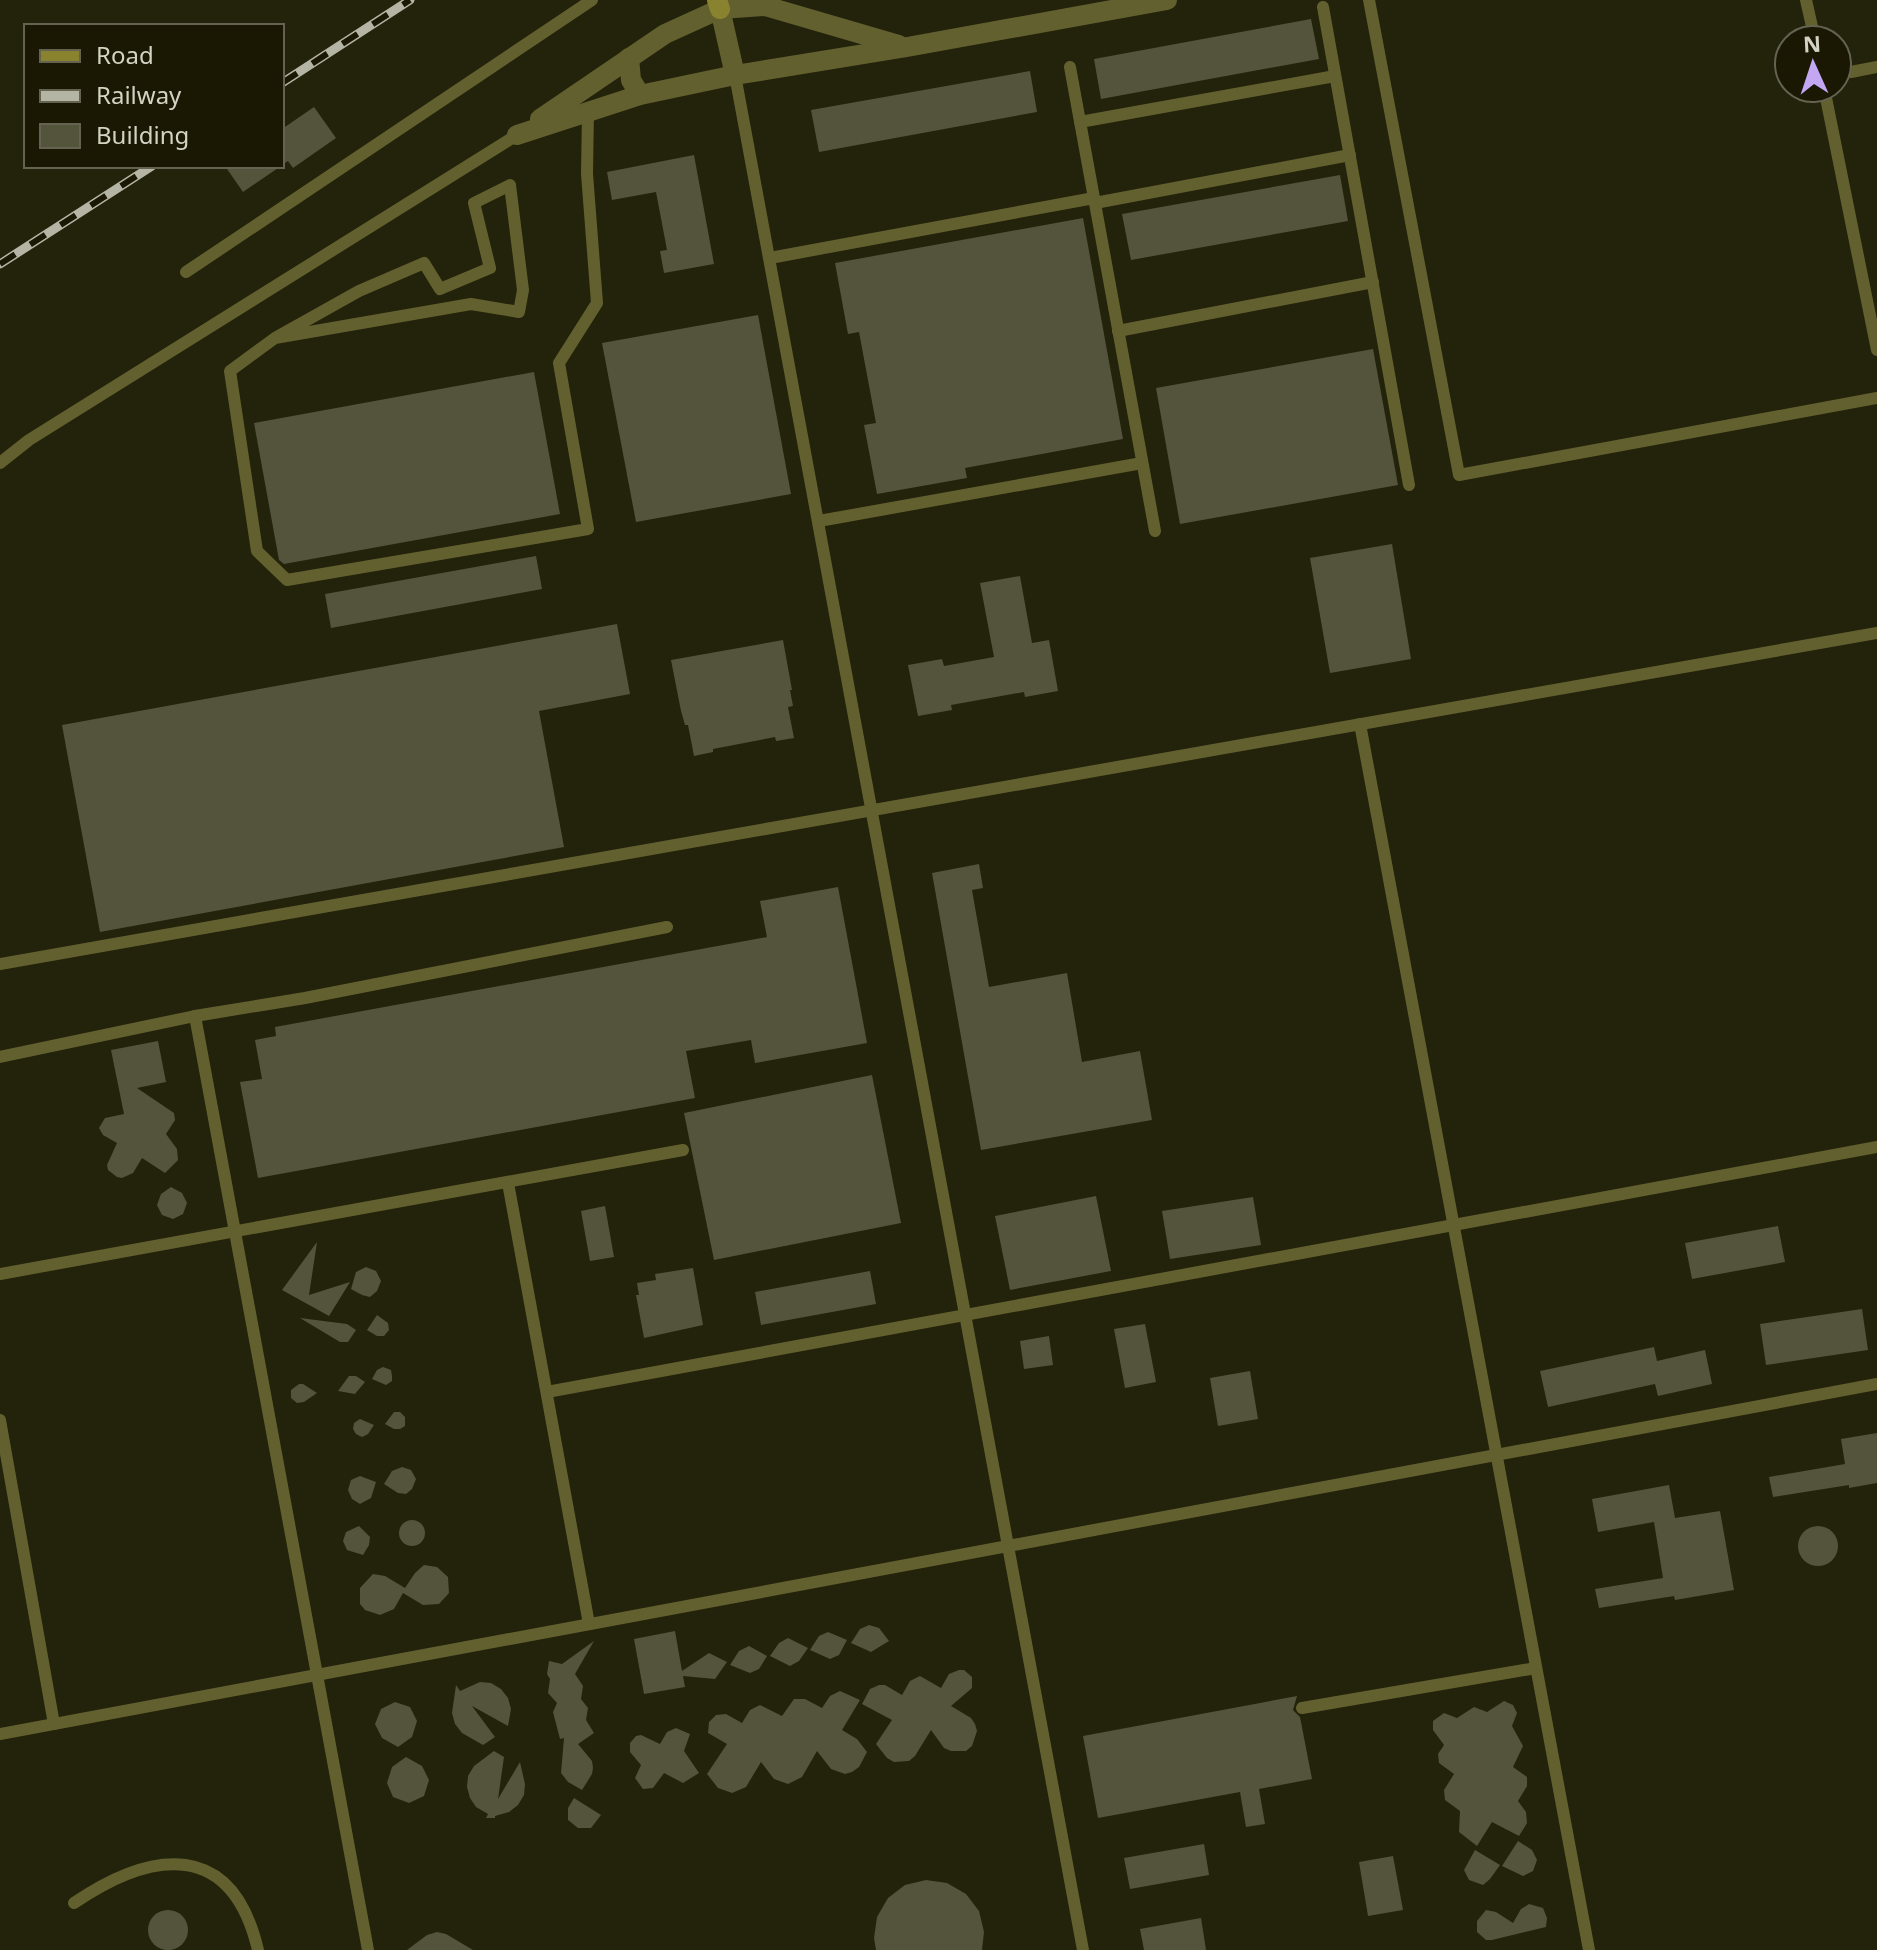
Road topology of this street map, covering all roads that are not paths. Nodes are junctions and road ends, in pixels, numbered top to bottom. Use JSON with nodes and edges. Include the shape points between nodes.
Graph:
{"nodes":[{"id":1,"x":592,"y":0,"type":"edge"},
{"id":2,"x":1167,"y":0,"type":"edge"},
{"id":3,"x":1369,"y":0,"type":"edge"},
{"id":4,"x":1806,"y":0,"type":"edge"},
{"id":5,"x":719,"y":4,"type":"edge"},
{"id":6,"x":1323,"y":7,"type":"dead end"},
{"id":7,"x":1811,"y":24,"type":"edge"},
{"id":8,"x":907,"y":47,"type":"junction"},
{"id":9,"x":629,"y":58,"type":"junction"},
{"id":10,"x":1070,"y":67,"type":"dead end"},
{"id":11,"x":1877,"y":67,"type":"edge"},
{"id":12,"x":1853,"y":72,"type":"edge"},
{"id":13,"x":735,"y":75,"type":"junction"},
{"id":14,"x":1335,"y":76,"type":"junction"},
{"id":15,"x":596,"y":80,"type":"junction"},
{"id":16,"x":640,"y":95,"type":"junction"},
{"id":17,"x":1828,"y":104,"type":"edge"},
{"id":18,"x":588,"y":110,"type":"junction"},
{"id":19,"x":1080,"y":122,"type":"junction"},
{"id":20,"x":517,"y":135,"type":"junction"},
{"id":21,"x":1350,"y":155,"type":"junction"},
{"id":22,"x":1094,"y":200,"type":"junction"},
{"id":23,"x":770,"y":258,"type":"junction"},
{"id":24,"x":186,"y":272,"type":"dead end"},
{"id":25,"x":1373,"y":282,"type":"junction"},
{"id":26,"x":1871,"y":292,"type":"edge"},
{"id":27,"x":1118,"y":331,"type":"junction"},
{"id":28,"x":275,"y":338,"type":"junction"},
{"id":29,"x":1877,"y":350,"type":"edge"},
{"id":30,"x":1877,"y":398,"type":"edge"},
{"id":31,"x":0,"y":463,"type":"edge"},
{"id":32,"x":1142,"y":463,"type":"junction"},
{"id":33,"x":1409,"y":485,"type":"dead end"},
{"id":34,"x":819,"y":521,"type":"junction"},
{"id":35,"x":1155,"y":531,"type":"dead end"},
{"id":36,"x":1877,"y":633,"type":"edge"},
{"id":37,"x":1360,"y":724,"type":"junction"},
{"id":38,"x":871,"y":810,"type":"junction"},
{"id":39,"x":667,"y":927,"type":"dead end"},
{"id":40,"x":0,"y":964,"type":"edge"},
{"id":41,"x":195,"y":1016,"type":"junction"},
{"id":42,"x":0,"y":1057,"type":"edge"},
{"id":43,"x":1877,"y":1147,"type":"edge"},
{"id":44,"x":683,"y":1150,"type":"dead end"},
{"id":45,"x":508,"y":1183,"type":"junction"},
{"id":46,"x":1453,"y":1225,"type":"junction"},
{"id":47,"x":235,"y":1231,"type":"junction"},
{"id":48,"x":0,"y":1274,"type":"edge"},
{"id":49,"x":964,"y":1315,"type":"junction"},
{"id":50,"x":1877,"y":1384,"type":"edge"},
{"id":51,"x":547,"y":1392,"type":"junction"},
{"id":52,"x":0,"y":1420,"type":"edge"},
{"id":53,"x":1496,"y":1455,"type":"junction"},
{"id":54,"x":1007,"y":1546,"type":"junction"},
{"id":55,"x":589,"y":1624,"type":"junction"},
{"id":56,"x":1536,"y":1668,"type":"junction"},
{"id":57,"x":317,"y":1675,"type":"junction"},
{"id":58,"x":1302,"y":1708,"type":"dead end"},
{"id":59,"x":54,"y":1724,"type":"junction"},
{"id":60,"x":0,"y":1734,"type":"edge"},
{"id":61,"x":74,"y":1903,"type":"dead end"},
{"id":62,"x":258,"y":1950,"type":"edge"},
{"id":63,"x":368,"y":1950,"type":"edge"},
{"id":64,"x":1083,"y":1950,"type":"edge"},
{"id":65,"x":1589,"y":1950,"type":"edge"}],
"edges":[{"from":1,"to":24,"type":"lane"},
{"from":2,"to":8,"type":"street"},
{"from":3,"to":30,"type":"lane","via":[[1459,475]]},
{"from":4,"to":7,"type":"lane"},
{"from":5,"to":8,"type":"street","via":[[765,6]]},
{"from":5,"to":9,"type":"street"},
{"from":5,"to":13,"type":"street"},
{"from":6,"to":14,"type":"lane"},
{"from":8,"to":13,"type":"street"},
{"from":9,"to":15,"type":"street"},
{"from":9,"to":16,"type":"street","via":[[631,80]]},
{"from":10,"to":19,"type":"lane"},
{"from":11,"to":12,"type":"lane"},
{"from":13,"to":16,"type":"street"},
{"from":13,"to":23,"type":"lane"},
{"from":14,"to":19,"type":"lane"},
{"from":14,"to":21,"type":"lane"},
{"from":15,"to":18,"type":"street"},
{"from":15,"to":20,"type":"street"},
{"from":16,"to":18,"type":"street"},
{"from":17,"to":26,"type":"lane"},
{"from":18,"to":20,"type":"street"},
{"from":18,"to":28,"type":"lane","via":[[597,303],[559,363],[588,529],[287,580],[257,551],[230,371]]},
{"from":19,"to":22,"type":"lane"},
{"from":20,"to":31,"type":"lane"},
{"from":21,"to":22,"type":"lane"},
{"from":21,"to":25,"type":"lane"},
{"from":22,"to":23,"type":"lane"},
{"from":22,"to":27,"type":"lane"},
{"from":23,"to":34,"type":"lane"},
{"from":25,"to":27,"type":"lane"},
{"from":25,"to":33,"type":"lane"},
{"from":26,"to":29,"type":"lane"},
{"from":27,"to":32,"type":"lane"},
{"from":28,"to":28,"type":"lane","via":[[359,291],[424,263],[440,289],[490,268],[474,203],[510,185],[523,290],[519,312],[471,304]]},
{"from":32,"to":34,"type":"lane"},
{"from":32,"to":35,"type":"lane"},
{"from":34,"to":38,"type":"lane"},
{"from":36,"to":37,"type":"lane"},
{"from":37,"to":38,"type":"lane"},
{"from":37,"to":46,"type":"lane"},
{"from":38,"to":40,"type":"lane"},
{"from":38,"to":49,"type":"lane"},
{"from":39,"to":41,"type":"lane"},
{"from":41,"to":42,"type":"lane"},
{"from":41,"to":47,"type":"lane"},
{"from":43,"to":46,"type":"lane"},
{"from":44,"to":45,"type":"lane"},
{"from":45,"to":47,"type":"lane"},
{"from":45,"to":51,"type":"lane"},
{"from":46,"to":49,"type":"lane"},
{"from":46,"to":53,"type":"lane"},
{"from":47,"to":48,"type":"lane"},
{"from":47,"to":57,"type":"lane"},
{"from":49,"to":51,"type":"lane"},
{"from":49,"to":54,"type":"lane"},
{"from":50,"to":53,"type":"lane"},
{"from":51,"to":55,"type":"lane"},
{"from":52,"to":59,"type":"lane"},
{"from":53,"to":54,"type":"lane"},
{"from":53,"to":56,"type":"lane"},
{"from":54,"to":55,"type":"lane"},
{"from":54,"to":64,"type":"lane"},
{"from":55,"to":57,"type":"lane"},
{"from":56,"to":58,"type":"lane"},
{"from":56,"to":65,"type":"lane"},
{"from":57,"to":59,"type":"lane"},
{"from":57,"to":63,"type":"lane"},
{"from":59,"to":60,"type":"lane"},
{"from":61,"to":62,"type":"lane","via":[[119,1876],[190,1864],[217,1877],[236,1897]]}]}
